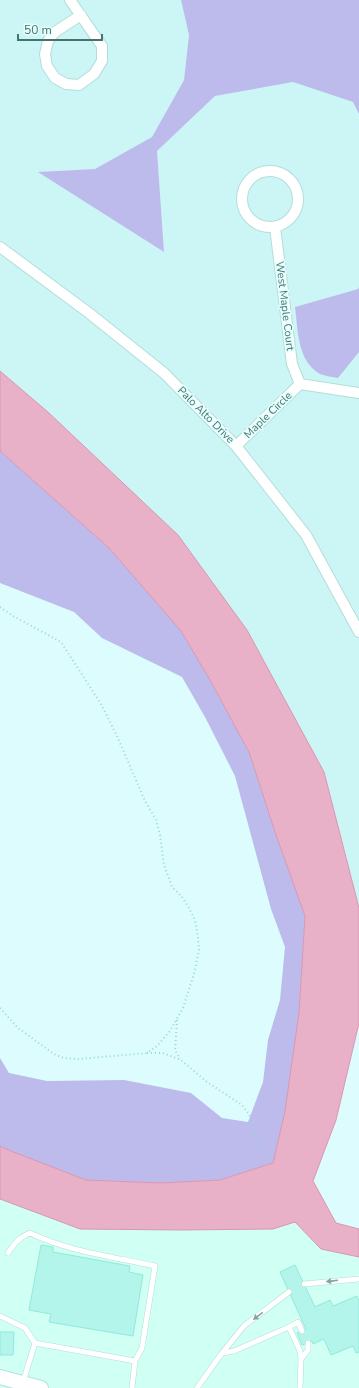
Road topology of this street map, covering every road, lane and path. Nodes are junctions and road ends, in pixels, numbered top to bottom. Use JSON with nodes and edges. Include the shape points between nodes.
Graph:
{"nodes":[{"id":1,"x":70,"y":0,"type":"edge"},
{"id":2,"x":81,"y":16,"type":"junction"},
{"id":3,"x":275,"y":227,"type":"junction"},
{"id":4,"x":0,"y":247,"type":"edge"},
{"id":5,"x":300,"y":384,"type":"junction"},
{"id":6,"x":359,"y":393,"type":"edge"},
{"id":7,"x":236,"y":446,"type":"junction"},
{"id":8,"x":0,"y":606,"type":"edge"},
{"id":9,"x":359,"y":632,"type":"edge"},
{"id":10,"x":0,"y":1008,"type":"edge"},
{"id":11,"x":177,"y":1018,"type":"junction"},
{"id":12,"x":147,"y":1053,"type":"junction"},
{"id":13,"x":181,"y":1060,"type":"junction"},
{"id":14,"x":263,"y":1150,"type":"dead end"},
{"id":15,"x":8,"y":1253,"type":"dead end"},
{"id":16,"x":359,"y":1279,"type":"edge"},
{"id":17,"x":304,"y":1284,"type":"dead end"},
{"id":18,"x":289,"y":1292,"type":"dead end"},
{"id":19,"x":0,"y":1316,"type":"edge"},
{"id":20,"x":289,"y":1326,"type":"junction"},
{"id":21,"x":302,"y":1331,"type":"dead end"},
{"id":22,"x":35,"y":1343,"type":"junction"},
{"id":23,"x":308,"y":1343,"type":"dead end"},
{"id":24,"x":222,"y":1353,"type":"junction"},
{"id":25,"x":301,"y":1359,"type":"junction"},
{"id":26,"x":135,"y":1361,"type":"junction"},
{"id":27,"x":0,"y":1377,"type":"edge"},
{"id":28,"x":22,"y":1383,"type":"junction"},
{"id":29,"x":41,"y":1388,"type":"edge"},
{"id":30,"x":132,"y":1388,"type":"edge"},
{"id":31,"x":197,"y":1388,"type":"edge"},
{"id":32,"x":300,"y":1388,"type":"edge"}],
"edges":[{"from":1,"to":2,"type":"street"},
{"from":2,"to":2,"type":"street","via":[[102,46],[102,62],[94,74],[79,85],[66,84],[55,78],[47,66],[45,54],[48,41],[55,32]]},
{"from":3,"to":3,"type":"street","via":[[292,217],[299,199],[292,181],[285,175],[276,171],[266,171],[250,179],[242,194],[242,203],[250,219],[266,227]]},
{"from":3,"to":5,"type":"street","name":"West Maple Court","via":[[292,364]]},
{"from":4,"to":7,"type":"street","name":"Palo Alto Drive","via":[[164,373]]},
{"from":5,"to":6,"type":"street"},
{"from":5,"to":7,"type":"street","name":"Maple Circle"},
{"from":7,"to":9,"type":"street","name":"Palo Alto Drive","via":[[306,535]]},
{"from":8,"to":11,"type":"path","via":[[61,642],[101,704],[156,820],[168,877],[195,920],[198,938],[199,950],[194,974],[184,1008]]},
{"from":10,"to":12,"type":"path","via":[[18,1028],[54,1054],[64,1058]]},
{"from":11,"to":12,"type":"path","via":[[157,1046]]},
{"from":11,"to":13,"type":"path","via":[[175,1050]]},
{"from":12,"to":13,"type":"path","via":[[163,1053]]},
{"from":13,"to":14,"type":"path","via":[[207,1082],[242,1105],[249,1114],[258,1146]]},
{"from":15,"to":26,"type":"lane","via":[[17,1240],[30,1233],[64,1246],[155,1266],[142,1348]]},
{"from":16,"to":17,"type":"lane","one_way":true},
{"from":18,"to":24,"type":"lane","one_way":true,"via":[[244,1326]]},
{"from":19,"to":22,"type":"lane","via":[[25,1328]]},
{"from":20,"to":21,"type":"lane","via":[[298,1322]]},
{"from":20,"to":24,"type":"lane","via":[[234,1352]]},
{"from":20,"to":25,"type":"lane"},
{"from":22,"to":26,"type":"lane"},
{"from":22,"to":28,"type":"lane"},
{"from":23,"to":25,"type":"lane","via":[[308,1350]]},
{"from":24,"to":31,"type":"lane"},
{"from":25,"to":32,"type":"lane"},
{"from":26,"to":30,"type":"lane"},
{"from":27,"to":28,"type":"main road"},
{"from":28,"to":29,"type":"main road"}]}
